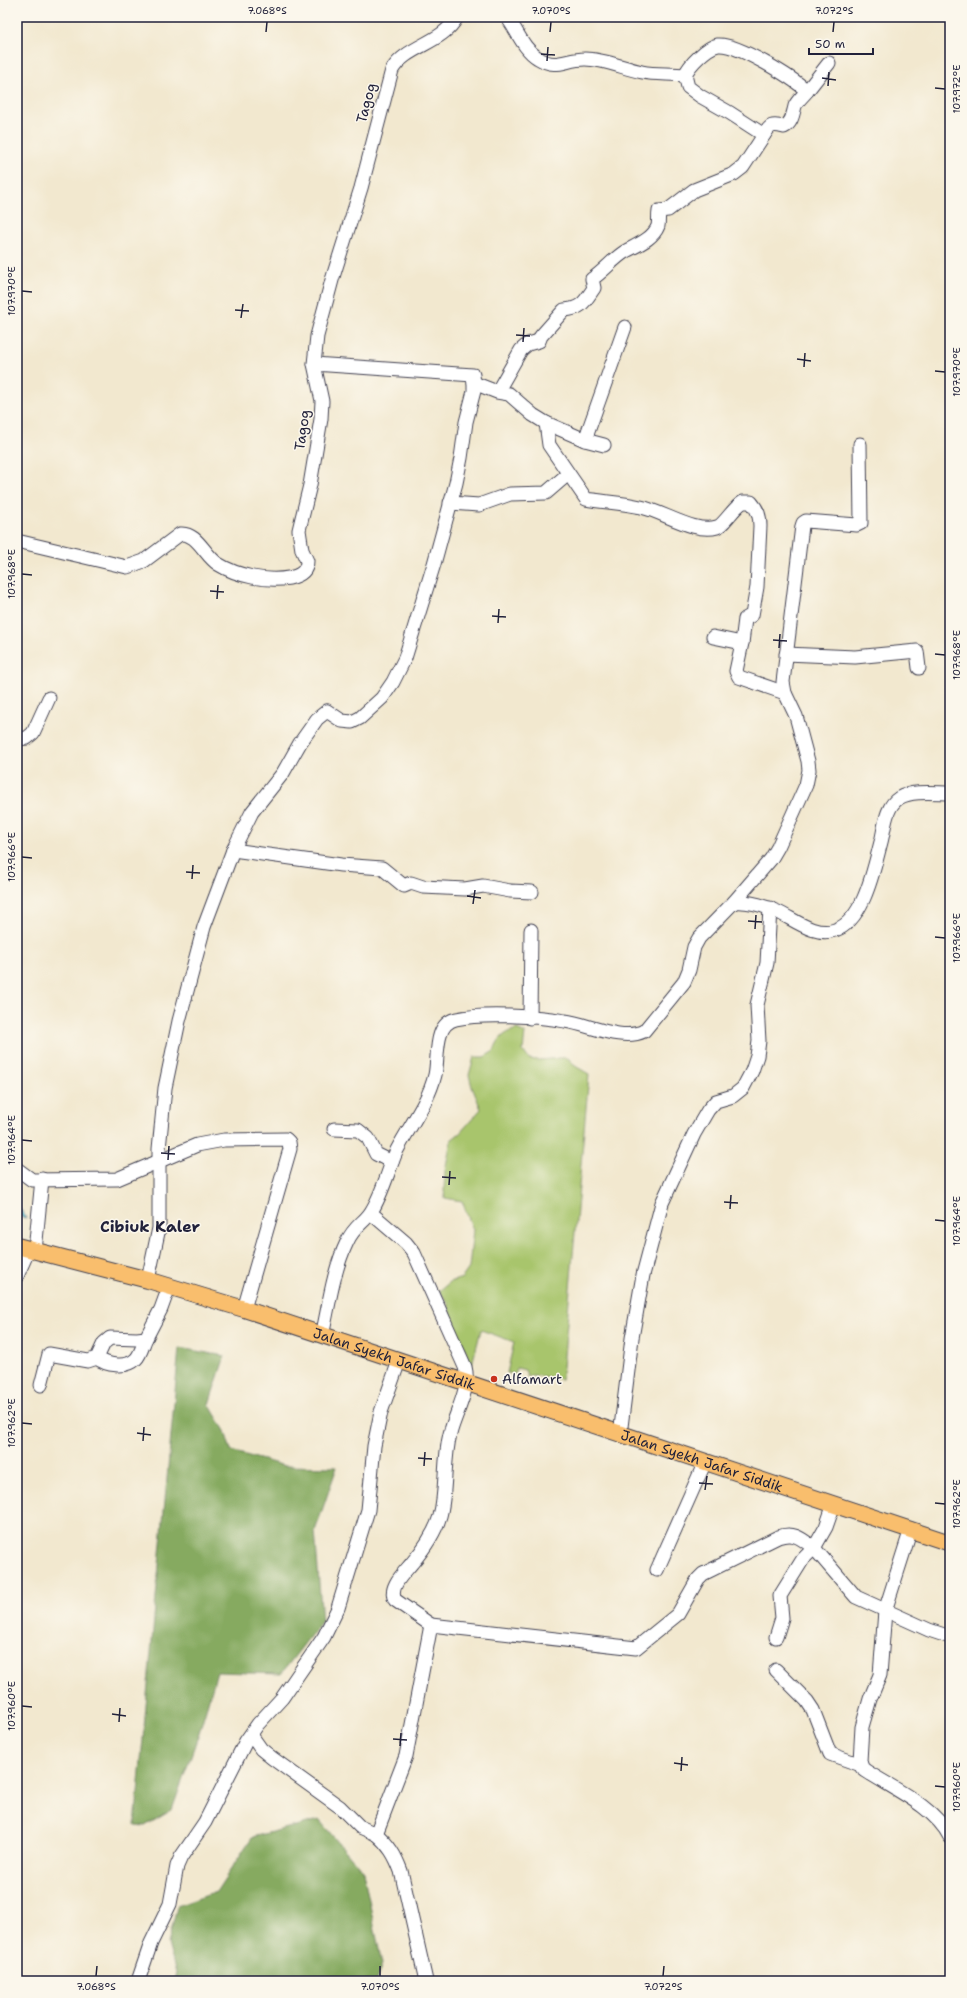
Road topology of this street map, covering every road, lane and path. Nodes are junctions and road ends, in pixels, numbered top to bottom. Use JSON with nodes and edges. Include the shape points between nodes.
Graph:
{"nodes":[{"id":1,"x":457,"y":17,"type":"edge"},
{"id":2,"x":507,"y":17,"type":"edge"},
{"id":3,"x":829,"y":63,"type":"dead end"},
{"id":4,"x":685,"y":75,"type":"junction"},
{"id":5,"x":807,"y":91,"type":"junction"},
{"id":6,"x":764,"y":136,"type":"junction"},
{"id":7,"x":625,"y":326,"type":"dead end"},
{"id":8,"x":314,"y":364,"type":"junction"},
{"id":9,"x":474,"y":383,"type":"junction"},
{"id":10,"x":496,"y":391,"type":"junction"},
{"id":11,"x":546,"y":423,"type":"junction"},
{"id":12,"x":585,"y":440,"type":"junction"},
{"id":13,"x":860,"y":444,"type":"dead end"},
{"id":14,"x":604,"y":445,"type":"dead end"},
{"id":15,"x":568,"y":474,"type":"junction"},
{"id":16,"x":450,"y":503,"type":"junction"},
{"id":17,"x":17,"y":541,"type":"edge"},
{"id":18,"x":713,"y":637,"type":"dead end"},
{"id":19,"x":742,"y":643,"type":"junction"},
{"id":20,"x":786,"y":654,"type":"junction"},
{"id":21,"x":920,"y":668,"type":"dead end"},
{"id":22,"x":785,"y":692,"type":"junction"},
{"id":23,"x":49,"y":698,"type":"dead end"},
{"id":24,"x":17,"y":739,"type":"edge"},
{"id":25,"x":950,"y":793,"type":"edge"},
{"id":26,"x":232,"y":850,"type":"junction"},
{"id":27,"x":532,"y":892,"type":"dead end"},
{"id":28,"x":734,"y":902,"type":"junction"},
{"id":29,"x":770,"y":908,"type":"junction"},
{"id":30,"x":531,"y":930,"type":"dead end"},
{"id":31,"x":530,"y":1018,"type":"junction"},
{"id":32,"x":334,"y":1129,"type":"dead end"},
{"id":33,"x":159,"y":1160,"type":"junction"},
{"id":34,"x":392,"y":1162,"type":"junction"},
{"id":35,"x":17,"y":1169,"type":"edge"},
{"id":36,"x":42,"y":1179,"type":"junction"},
{"id":37,"x":371,"y":1213,"type":"junction"},
{"id":38,"x":27,"y":1249,"type":"edge"},
{"id":39,"x":17,"y":1276,"type":"edge"},
{"id":40,"x":148,"y":1280,"type":"junction"},
{"id":41,"x":169,"y":1287,"type":"junction"},
{"id":42,"x":244,"y":1309,"type":"junction"},
{"id":43,"x":322,"y":1336,"type":"junction"},
{"id":44,"x":146,"y":1338,"type":"junction"},
{"id":45,"x":96,"y":1358,"type":"junction"},
{"id":46,"x":399,"y":1361,"type":"junction"},
{"id":47,"x":467,"y":1384,"type":"junction"},
{"id":48,"x":41,"y":1385,"type":"dead end"},
{"id":49,"x":620,"y":1435,"type":"junction"},
{"id":50,"x":704,"y":1462,"type":"junction"},
{"id":51,"x":834,"y":1504,"type":"junction"},
{"id":52,"x":912,"y":1529,"type":"junction"},
{"id":53,"x":950,"y":1543,"type":"edge"},
{"id":54,"x":814,"y":1548,"type":"junction"},
{"id":55,"x":657,"y":1570,"type":"dead end"},
{"id":56,"x":885,"y":1611,"type":"junction"},
{"id":57,"x":431,"y":1625,"type":"junction"},
{"id":58,"x":950,"y":1636,"type":"edge"},
{"id":59,"x":776,"y":1637,"type":"dead end"},
{"id":60,"x":776,"y":1670,"type":"dead end"},
{"id":61,"x":250,"y":1735,"type":"junction"},
{"id":62,"x":861,"y":1765,"type":"junction"},
{"id":63,"x":376,"y":1834,"type":"junction"},
{"id":64,"x":950,"y":1837,"type":"edge"},
{"id":65,"x":138,"y":1981,"type":"edge"},
{"id":66,"x":426,"y":1981,"type":"edge"}],
"edges":[{"from":1,"to":8,"type":"street","name":"Tagog","via":[[442,34],[405,56],[392,70],[361,188],[321,320]]},
{"from":2,"to":4,"type":"street","via":[[523,44],[536,57],[548,64],[559,65],[584,59],[644,72]]},
{"from":3,"to":5,"type":"street"},
{"from":4,"to":5,"type":"street","via":[[695,60],[714,46],[720,45],[766,63]]},
{"from":4,"to":6,"type":"street","via":[[688,87]]},
{"from":5,"to":6,"type":"street","via":[[795,105],[795,112],[787,125],[784,127],[774,124]]},
{"from":6,"to":10,"type":"street","via":[[743,167],[734,174],[694,190],[668,210],[658,211],[658,227],[652,235],[597,273],[592,279],[594,288],[583,303],[574,309],[564,310],[539,341],[528,344],[521,350]]},
{"from":7,"to":12,"type":"street"},
{"from":8,"to":9,"type":"street","via":[[473,375]]},
{"from":8,"to":17,"type":"street","name":"Tagog","via":[[322,409],[310,485],[300,525],[299,535],[307,561],[302,573],[295,577],[276,580],[236,572],[216,563],[192,537],[184,534],[180,534],[138,564],[127,568]]},
{"from":9,"to":10,"type":"street"},
{"from":9,"to":16,"type":"street","via":[[460,468]]},
{"from":10,"to":11,"type":"street","via":[[509,394]]},
{"from":11,"to":12,"type":"street"},
{"from":11,"to":15,"type":"street","via":[[549,445]]},
{"from":12,"to":14,"type":"street"},
{"from":13,"to":20,"type":"street","via":[[861,523],[803,523]]},
{"from":15,"to":16,"type":"street","via":[[546,493],[510,494],[479,505]]},
{"from":15,"to":19,"type":"street","via":[[586,499],[642,507],[704,530],[719,527],[738,505],[751,502],[760,518],[757,587],[752,615],[745,619]]},
{"from":16,"to":26,"type":"street","via":[[405,658],[393,682],[382,698],[352,722],[342,721],[330,711],[324,712],[300,743],[283,773],[252,812]]},
{"from":18,"to":19,"type":"street"},
{"from":19,"to":22,"type":"street","via":[[736,671],[738,677]]},
{"from":20,"to":21,"type":"street","via":[[855,656],[917,651]]},
{"from":20,"to":22,"type":"street","via":[[783,672]]},
{"from":22,"to":28,"type":"street","via":[[796,716],[808,761],[808,779],[775,853]]},
{"from":23,"to":24,"type":"street","via":[[33,733],[27,738]]},
{"from":25,"to":29,"type":"street","via":[[914,793],[900,797],[892,804],[860,906],[854,916],[840,928],[817,931]]},
{"from":26,"to":27,"type":"street","via":[[378,868],[385,870],[404,886],[411,883],[423,887],[466,889],[483,886]]},
{"from":26,"to":33,"type":"street","via":[[204,927],[178,1021],[165,1088]]},
{"from":28,"to":29,"type":"street"},
{"from":28,"to":31,"type":"street","via":[[699,938],[684,982],[644,1031],[625,1036],[564,1021]]},
{"from":29,"to":49,"type":"street","via":[[767,963],[757,1005],[757,1056],[743,1088],[734,1096],[716,1101],[708,1110],[662,1203],[643,1275]]},
{"from":30,"to":31,"type":"street"},
{"from":31,"to":34,"type":"street","via":[[488,1017],[449,1021],[440,1039],[429,1094]]},
{"from":32,"to":34,"type":"street","via":[[358,1130],[368,1138],[376,1154]]},
{"from":33,"to":36,"type":"street","via":[[121,1178],[72,1181]]},
{"from":33,"to":40,"type":"street","via":[[159,1228]]},
{"from":33,"to":42,"type":"street","via":[[213,1141],[282,1138],[289,1142],[290,1149]]},
{"from":34,"to":37,"type":"street"},
{"from":35,"to":36,"type":"street","via":[[32,1180]]},
{"from":36,"to":38,"type":"street"},
{"from":37,"to":43,"type":"street","via":[[352,1232],[341,1255]]},
{"from":37,"to":47,"type":"street","via":[[414,1253],[465,1367]]},
{"from":38,"to":39,"type":"street"},
{"from":38,"to":40,"type":"main road","name":"Jalan Syekh Jafar Siddik"},
{"from":40,"to":41,"type":"main road","name":"Jalan Syekh Jafar Siddik"},
{"from":41,"to":42,"type":"main road","name":"Jalan Syekh Jafar Siddik"},
{"from":41,"to":44,"type":"street","via":[[162,1309]]},
{"from":42,"to":43,"type":"main road","name":"Jalan Syekh Jafar Siddik"},
{"from":43,"to":46,"type":"main road","name":"Jalan Syekh Jafar Siddik"},
{"from":44,"to":45,"type":"street","via":[[110,1338],[104,1343]]},
{"from":44,"to":45,"type":"street","via":[[136,1359],[129,1363],[115,1365]]},
{"from":45,"to":48,"type":"street","via":[[88,1361],[49,1354]]},
{"from":46,"to":47,"type":"main road","name":"Jalan Syekh Jafar Siddik"},
{"from":46,"to":61,"type":"street","via":[[381,1412],[374,1446],[368,1510],[338,1608],[324,1637],[282,1698]]},
{"from":47,"to":49,"type":"main road","name":"Jalan Syekh Jafar Siddik"},
{"from":47,"to":57,"type":"street","via":[[447,1446],[438,1521],[425,1545],[393,1590],[395,1600]]},
{"from":49,"to":50,"type":"main road","name":"Jalan Syekh Jafar Siddik"},
{"from":50,"to":51,"type":"main road","name":"Jalan Syekh Jafar Siddik"},
{"from":50,"to":55,"type":"street"},
{"from":51,"to":52,"type":"main road","name":"Jalan Syekh Jafar Siddik"},
{"from":51,"to":54,"type":"street","via":[[826,1527]]},
{"from":52,"to":53,"type":"main road","name":"Jalan Syekh Jafar Siddik"},
{"from":52,"to":56,"type":"street"},
{"from":54,"to":56,"type":"street","via":[[856,1596]]},
{"from":54,"to":57,"type":"street","via":[[796,1535],[785,1535],[707,1572],[698,1580],[678,1614],[636,1648]]},
{"from":54,"to":59,"type":"street","via":[[803,1559],[780,1596],[782,1618]]},
{"from":56,"to":58,"type":"street"},
{"from":56,"to":62,"type":"street","via":[[880,1675],[862,1727]]},
{"from":57,"to":63,"type":"street","via":[[409,1744]]},
{"from":60,"to":62,"type":"street","via":[[813,1710],[830,1754]]},
{"from":61,"to":63,"type":"street","via":[[261,1749],[340,1807],[360,1828]]},
{"from":61,"to":65,"type":"street","via":[[205,1822],[181,1857],[170,1904],[151,1943]]},
{"from":62,"to":64,"type":"street","via":[[866,1772],[930,1812],[941,1822]]},
{"from":63,"to":66,"type":"street","via":[[396,1856],[402,1872]]}]}
